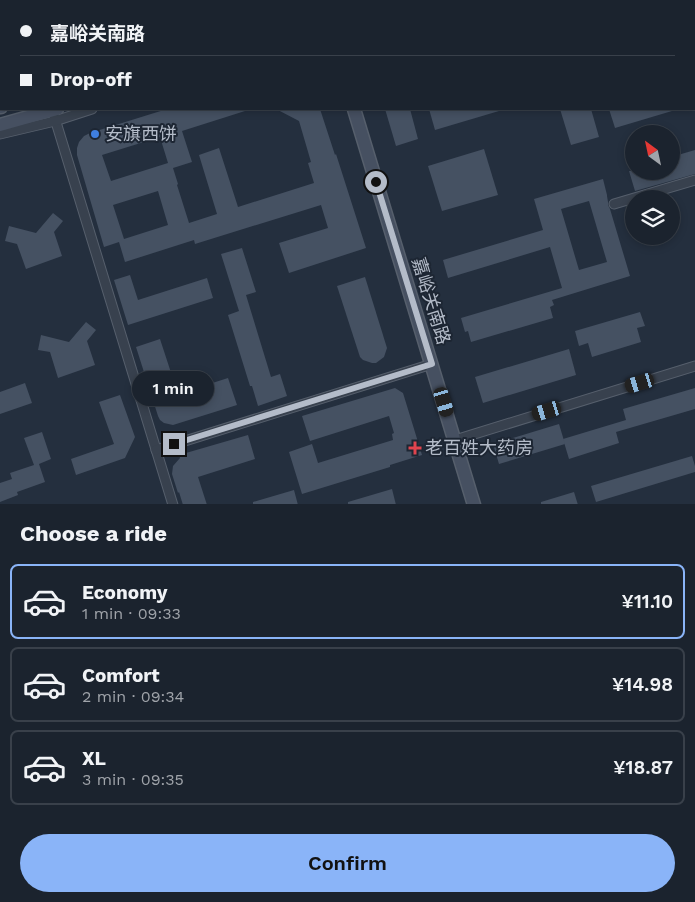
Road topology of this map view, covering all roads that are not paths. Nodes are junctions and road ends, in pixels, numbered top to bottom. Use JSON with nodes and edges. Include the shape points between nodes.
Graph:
{"nodes":[{"id":1,"x":79,"y":110,"type":"edge"},
{"id":2,"x":354,"y":110,"type":"edge"},
{"id":3,"x":54,"y":112,"type":"edge"},
{"id":4,"x":0,"y":125,"type":"edge"},
{"id":5,"x":0,"y":134,"type":"edge"},
{"id":6,"x":695,"y":180,"type":"edge"},
{"id":7,"x":614,"y":204,"type":"dead end"},
{"id":8,"x":432,"y":364,"type":"junction"},
{"id":9,"x":695,"y":366,"type":"edge"},
{"id":10,"x":455,"y":440,"type":"junction"},
{"id":11,"x":156,"y":450,"type":"junction"},
{"id":12,"x":173,"y":504,"type":"edge"},
{"id":13,"x":474,"y":504,"type":"edge"}],
"edges":[{"from":1,"to":3,"type":"street"},
{"from":2,"to":8,"type":"main road","name":"嘉峪关南路"},
{"from":3,"to":4,"type":"main road"},
{"from":3,"to":5,"type":"street"},
{"from":3,"to":11,"type":"street"},
{"from":6,"to":7,"type":"street"},
{"from":8,"to":10,"type":"main road","name":"嘉峪关南路"},
{"from":8,"to":11,"type":"street"},
{"from":9,"to":10,"type":"street"},
{"from":10,"to":13,"type":"main road","name":"嘉峪关南路"},
{"from":11,"to":12,"type":"street"}]}
